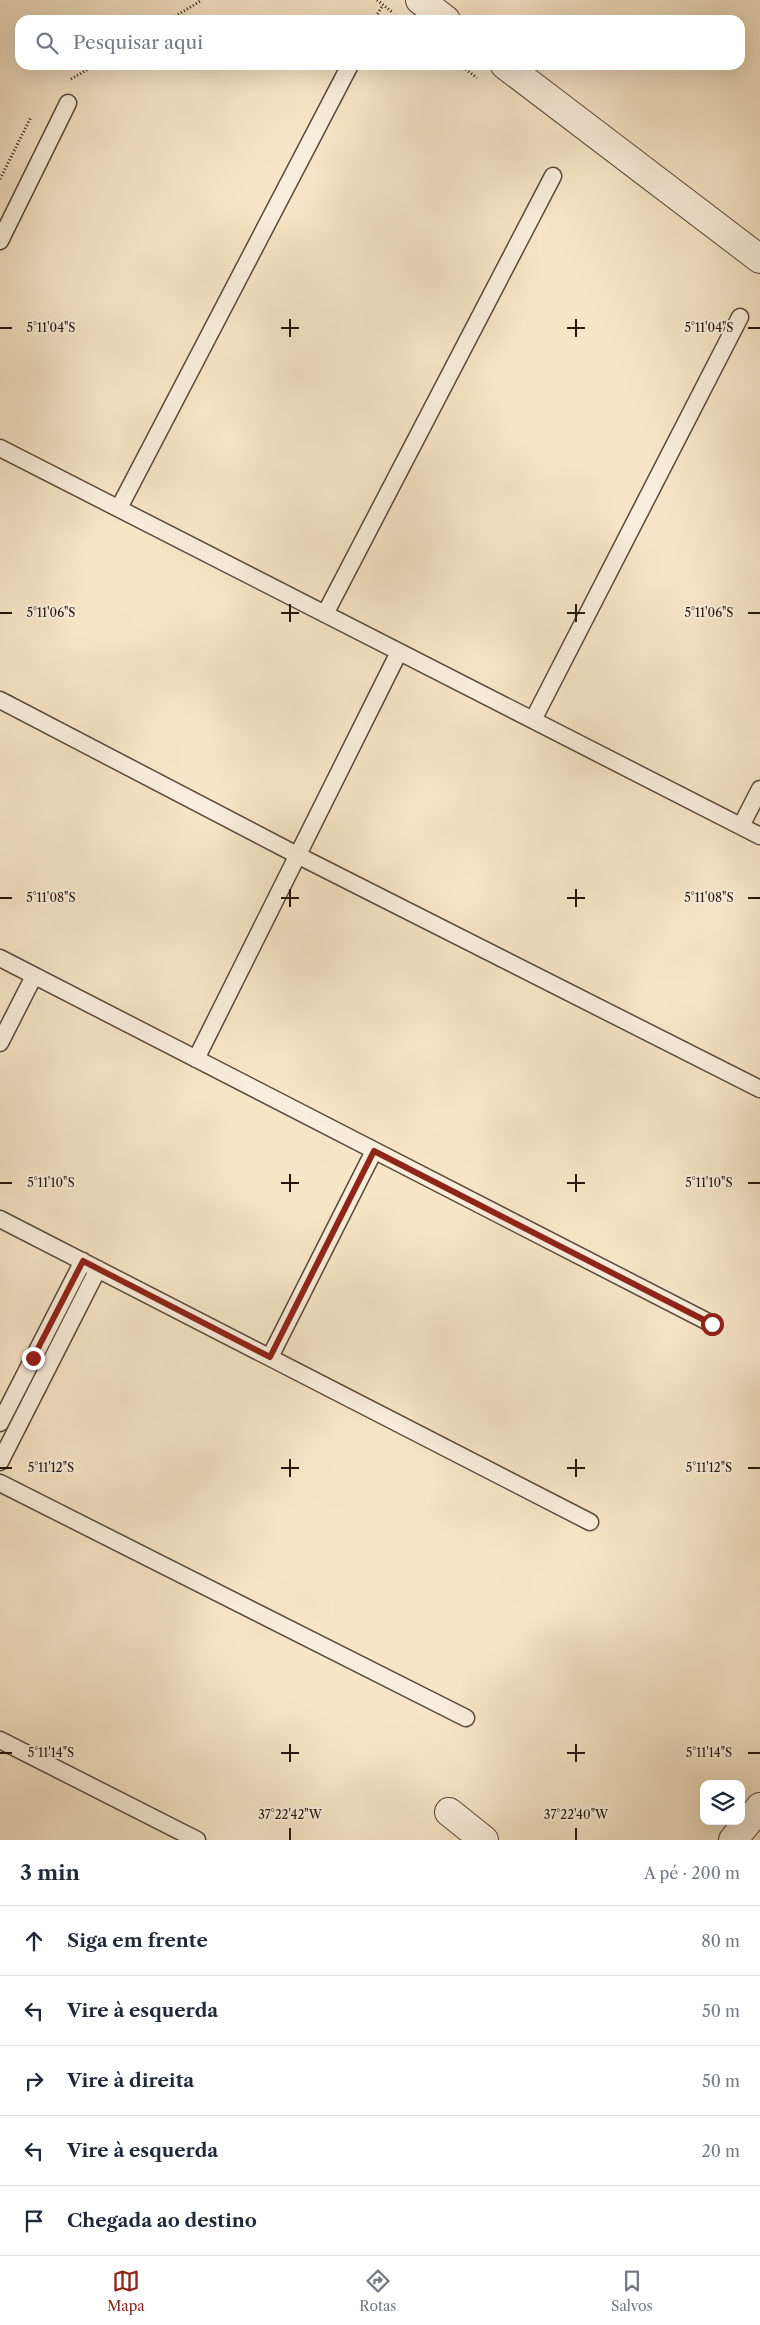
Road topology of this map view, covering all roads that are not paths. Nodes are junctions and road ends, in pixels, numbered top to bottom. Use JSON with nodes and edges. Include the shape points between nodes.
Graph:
{"nodes":[{"id":1,"x":420,"y":0,"type":"edge"},
{"id":2,"x":440,"y":15,"type":"edge"},
{"id":3,"x":347,"y":70,"type":"edge"},
{"id":4,"x":513,"y":70,"type":"edge"},
{"id":5,"x":68,"y":103,"type":"dead end"},
{"id":6,"x":553,"y":176,"type":"dead end"},
{"id":7,"x":0,"y":241,"type":"edge"},
{"id":8,"x":760,"y":259,"type":"edge"},
{"id":9,"x":740,"y":317,"type":"dead end"},
{"id":10,"x":0,"y":448,"type":"edge"},
{"id":11,"x":119,"y":508,"type":"junction"},
{"id":12,"x":325,"y":614,"type":"junction"},
{"id":13,"x":399,"y":652,"type":"junction"},
{"id":14,"x":0,"y":700,"type":"edge"},
{"id":15,"x":533,"y":720,"type":"junction"},
{"id":16,"x":760,"y":789,"type":"edge"},
{"id":17,"x":741,"y":826,"type":"junction"},
{"id":18,"x":760,"y":836,"type":"edge"},
{"id":19,"x":299,"y":856,"type":"junction"},
{"id":20,"x":0,"y":958,"type":"edge"},
{"id":21,"x":34,"y":976,"type":"junction"},
{"id":22,"x":0,"y":1043,"type":"edge"},
{"id":23,"x":196,"y":1059,"type":"junction"},
{"id":24,"x":760,"y":1090,"type":"edge"},
{"id":25,"x":374,"y":1151,"type":"junction"},
{"id":26,"x":0,"y":1219,"type":"edge"},
{"id":27,"x":83,"y":1261,"type":"junction"},
{"id":28,"x":98,"y":1269,"type":"junction"},
{"id":29,"x":712,"y":1324,"type":"dead end"},
{"id":30,"x":270,"y":1357,"type":"junction"},
{"id":31,"x":0,"y":1423,"type":"edge"},
{"id":32,"x":0,"y":1462,"type":"edge"},
{"id":33,"x":0,"y":1483,"type":"edge"},
{"id":34,"x":590,"y":1522,"type":"dead end"},
{"id":35,"x":466,"y":1718,"type":"dead end"},
{"id":36,"x":0,"y":1740,"type":"edge"},
{"id":37,"x":760,"y":1807,"type":"edge"},
{"id":38,"x":449,"y":1812,"type":"dead end"},
{"id":39,"x":197,"y":1840,"type":"edge"},
{"id":40,"x":484,"y":1840,"type":"edge"},
{"id":41,"x":734,"y":1840,"type":"edge"}],
"edges":[{"from":1,"to":2,"type":"street"},
{"from":3,"to":11,"type":"lane"},
{"from":4,"to":8,"type":"street"},
{"from":5,"to":7,"type":"lane"},
{"from":6,"to":12,"type":"lane"},
{"from":9,"to":15,"type":"lane"},
{"from":10,"to":11,"type":"lane"},
{"from":11,"to":12,"type":"lane"},
{"from":12,"to":13,"type":"lane"},
{"from":13,"to":15,"type":"lane"},
{"from":13,"to":19,"type":"lane"},
{"from":14,"to":19,"type":"lane"},
{"from":15,"to":17,"type":"lane"},
{"from":16,"to":17,"type":"lane"},
{"from":17,"to":18,"type":"lane"},
{"from":19,"to":23,"type":"lane"},
{"from":19,"to":24,"type":"lane"},
{"from":20,"to":21,"type":"lane"},
{"from":21,"to":22,"type":"lane"},
{"from":21,"to":23,"type":"lane"},
{"from":23,"to":25,"type":"lane"},
{"from":25,"to":29,"type":"lane"},
{"from":25,"to":30,"type":"lane"},
{"from":26,"to":27,"type":"lane"},
{"from":27,"to":28,"type":"lane"},
{"from":27,"to":31,"type":"lane"},
{"from":28,"to":30,"type":"lane"},
{"from":28,"to":32,"type":"lane"},
{"from":30,"to":34,"type":"lane"},
{"from":33,"to":35,"type":"lane"},
{"from":36,"to":39,"type":"lane"},
{"from":37,"to":41,"type":"street"},
{"from":38,"to":40,"type":"street"}]}
